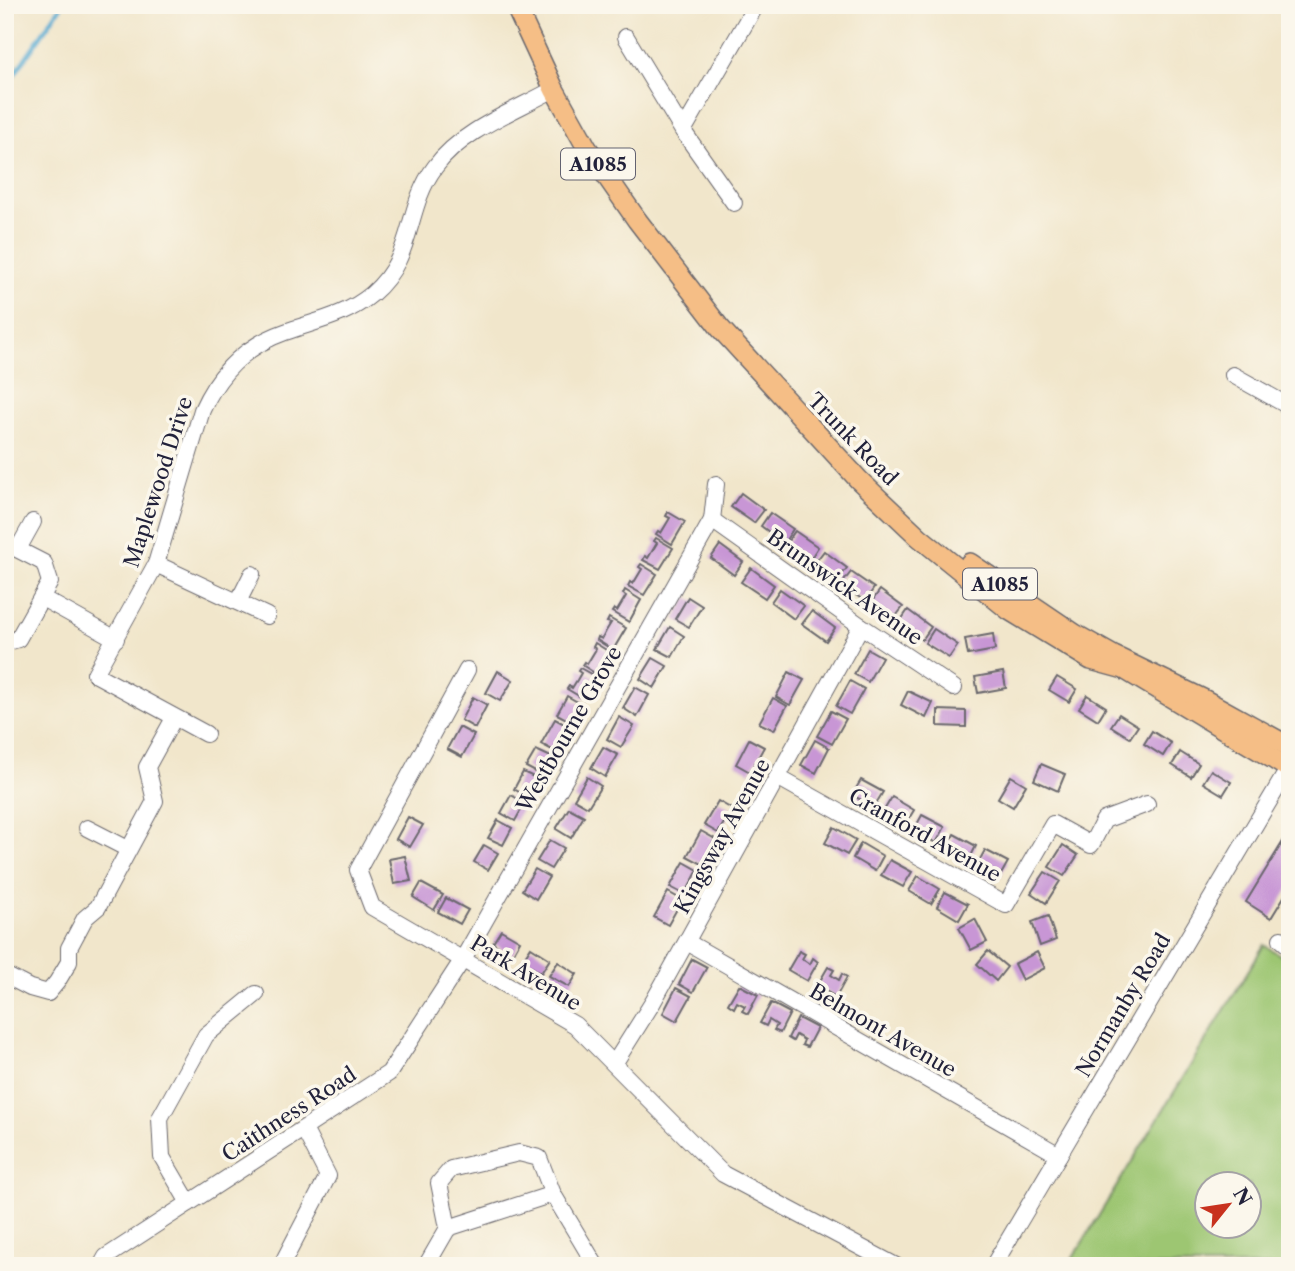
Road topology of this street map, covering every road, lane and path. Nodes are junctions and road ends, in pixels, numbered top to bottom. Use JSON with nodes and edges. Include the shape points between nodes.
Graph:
{"nodes":[{"id":1,"x":515,"y":5,"type":"edge"},
{"id":2,"x":757,"y":5,"type":"edge"},
{"id":3,"x":626,"y":37,"type":"dead end"},
{"id":4,"x":554,"y":89,"type":"junction"},
{"id":5,"x":683,"y":131,"type":"junction"},
{"id":6,"x":734,"y":203,"type":"dead end"},
{"id":7,"x":1233,"y":375,"type":"dead end"},
{"id":8,"x":1290,"y":407,"type":"edge"},
{"id":9,"x":716,"y":484,"type":"dead end"},
{"id":10,"x":888,"y":508,"type":"junction"},
{"id":11,"x":712,"y":520,"type":"junction"},
{"id":12,"x":33,"y":522,"type":"dead end"},
{"id":13,"x":12,"y":546,"type":"edge"},
{"id":14,"x":156,"y":564,"type":"junction"},
{"id":15,"x":251,"y":574,"type":"dead end"},
{"id":16,"x":42,"y":598,"type":"junction"},
{"id":17,"x":238,"y":602,"type":"junction"},
{"id":18,"x":267,"y":616,"type":"dead end"},
{"id":19,"x":861,"y":626,"type":"junction"},
{"id":20,"x":116,"y":639,"type":"junction"},
{"id":21,"x":5,"y":643,"type":"edge"},
{"id":22,"x":467,"y":670,"type":"dead end"},
{"id":23,"x":954,"y":688,"type":"dead end"},
{"id":24,"x":173,"y":718,"type":"junction"},
{"id":25,"x":206,"y":734,"type":"dead end"},
{"id":26,"x":1290,"y":747,"type":"edge"},
{"id":27,"x":1289,"y":768,"type":"edge"},
{"id":28,"x":779,"y":778,"type":"junction"},
{"id":29,"x":1147,"y":804,"type":"dead end"},
{"id":30,"x":87,"y":828,"type":"dead end"},
{"id":31,"x":128,"y":849,"type":"junction"},
{"id":32,"x":687,"y":942,"type":"junction"},
{"id":33,"x":463,"y":960,"type":"junction"},
{"id":34,"x":5,"y":975,"type":"edge"},
{"id":35,"x":256,"y":994,"type":"dead end"},
{"id":36,"x":614,"y":1064,"type":"junction"},
{"id":37,"x":304,"y":1129,"type":"junction"},
{"id":38,"x":1059,"y":1155,"type":"junction"},
{"id":39,"x":553,"y":1194,"type":"junction"},
{"id":40,"x":189,"y":1203,"type":"junction"},
{"id":41,"x":448,"y":1228,"type":"junction"},
{"id":42,"x":101,"y":1266,"type":"edge"},
{"id":43,"x":281,"y":1266,"type":"edge"},
{"id":44,"x":426,"y":1266,"type":"edge"},
{"id":45,"x":596,"y":1266,"type":"edge"},
{"id":46,"x":896,"y":1266,"type":"edge"},
{"id":47,"x":993,"y":1266,"type":"edge"}],
"edges":[{"from":1,"to":4,"type":"main road","name":"Trunk Road","number":"A1085"},
{"from":2,"to":5,"type":"street"},
{"from":3,"to":5,"type":"street"},
{"from":4,"to":10,"type":"main road","name":"Trunk Road","number":"A1085","via":[[587,148],[690,291]]},
{"from":4,"to":14,"type":"street","name":"Maplewood Drive","via":[[474,133],[435,167],[418,200],[401,257],[370,296],[339,315],[266,340],[223,374],[202,410]]},
{"from":5,"to":6,"type":"street"},
{"from":7,"to":8,"type":"street"},
{"from":9,"to":11,"type":"street"},
{"from":10,"to":26,"type":"main road","number":"A1085","via":[[1074,635]]},
{"from":10,"to":27,"type":"main road","name":"Trunk Road","number":"A1085","via":[[1009,610],[1091,660],[1124,670]]},
{"from":11,"to":19,"type":"street","name":"Brunswick Avenue"},
{"from":11,"to":33,"type":"street","name":"Westbourne Grove"},
{"from":12,"to":13,"type":"street"},
{"from":13,"to":16,"type":"street","via":[[44,563],[50,582]]},
{"from":14,"to":17,"type":"street"},
{"from":14,"to":20,"type":"street","name":"Maplewood Drive"},
{"from":15,"to":17,"type":"street"},
{"from":16,"to":20,"type":"street"},
{"from":16,"to":21,"type":"street","via":[[18,639]]},
{"from":17,"to":18,"type":"street"},
{"from":19,"to":23,"type":"street","name":"Brunswick Avenue"},
{"from":19,"to":28,"type":"street","name":"Kingsway Avenue"},
{"from":20,"to":24,"type":"street","name":"Maplewood Drive","via":[[95,674]]},
{"from":22,"to":33,"type":"street","name":"Park Avenue","via":[[358,870],[372,907]]},
{"from":24,"to":25,"type":"street","name":"Maplewood Drive"},
{"from":24,"to":31,"type":"street","via":[[148,767],[155,801]]},
{"from":27,"to":38,"type":"street","name":"Normanby Road"},
{"from":28,"to":29,"type":"street","name":"Cranford Avenue","via":[[1006,905],[1053,824],[1091,845],[1104,820]]},
{"from":28,"to":32,"type":"street","name":"Kingsway Avenue"},
{"from":30,"to":31,"type":"street"},
{"from":31,"to":34,"type":"street","via":[[97,907],[85,918],[69,948],[69,962],[48,993]]},
{"from":32,"to":36,"type":"street","name":"Kingsway Avenue"},
{"from":32,"to":38,"type":"street","name":"Belmont Avenue"},
{"from":33,"to":36,"type":"street","name":"Park Avenue","via":[[575,1025]]},
{"from":33,"to":37,"type":"street","name":"Caithness Road","via":[[389,1073]]},
{"from":35,"to":40,"type":"street","via":[[206,1035],[160,1118],[162,1157]]},
{"from":36,"to":46,"type":"street","name":"Park Avenue","via":[[723,1174]]},
{"from":37,"to":40,"type":"street","name":"Caithness Road"},
{"from":37,"to":43,"type":"street","via":[[328,1176]]},
{"from":38,"to":47,"type":"street","name":"Normanby Road"},
{"from":39,"to":41,"type":"street"},
{"from":39,"to":41,"type":"street","via":[[539,1158],[519,1153],[451,1169],[439,1183]]},
{"from":39,"to":45,"type":"street"},
{"from":40,"to":42,"type":"street","name":"Caithness Road","via":[[106,1257]]},
{"from":41,"to":44,"type":"street"}]}
